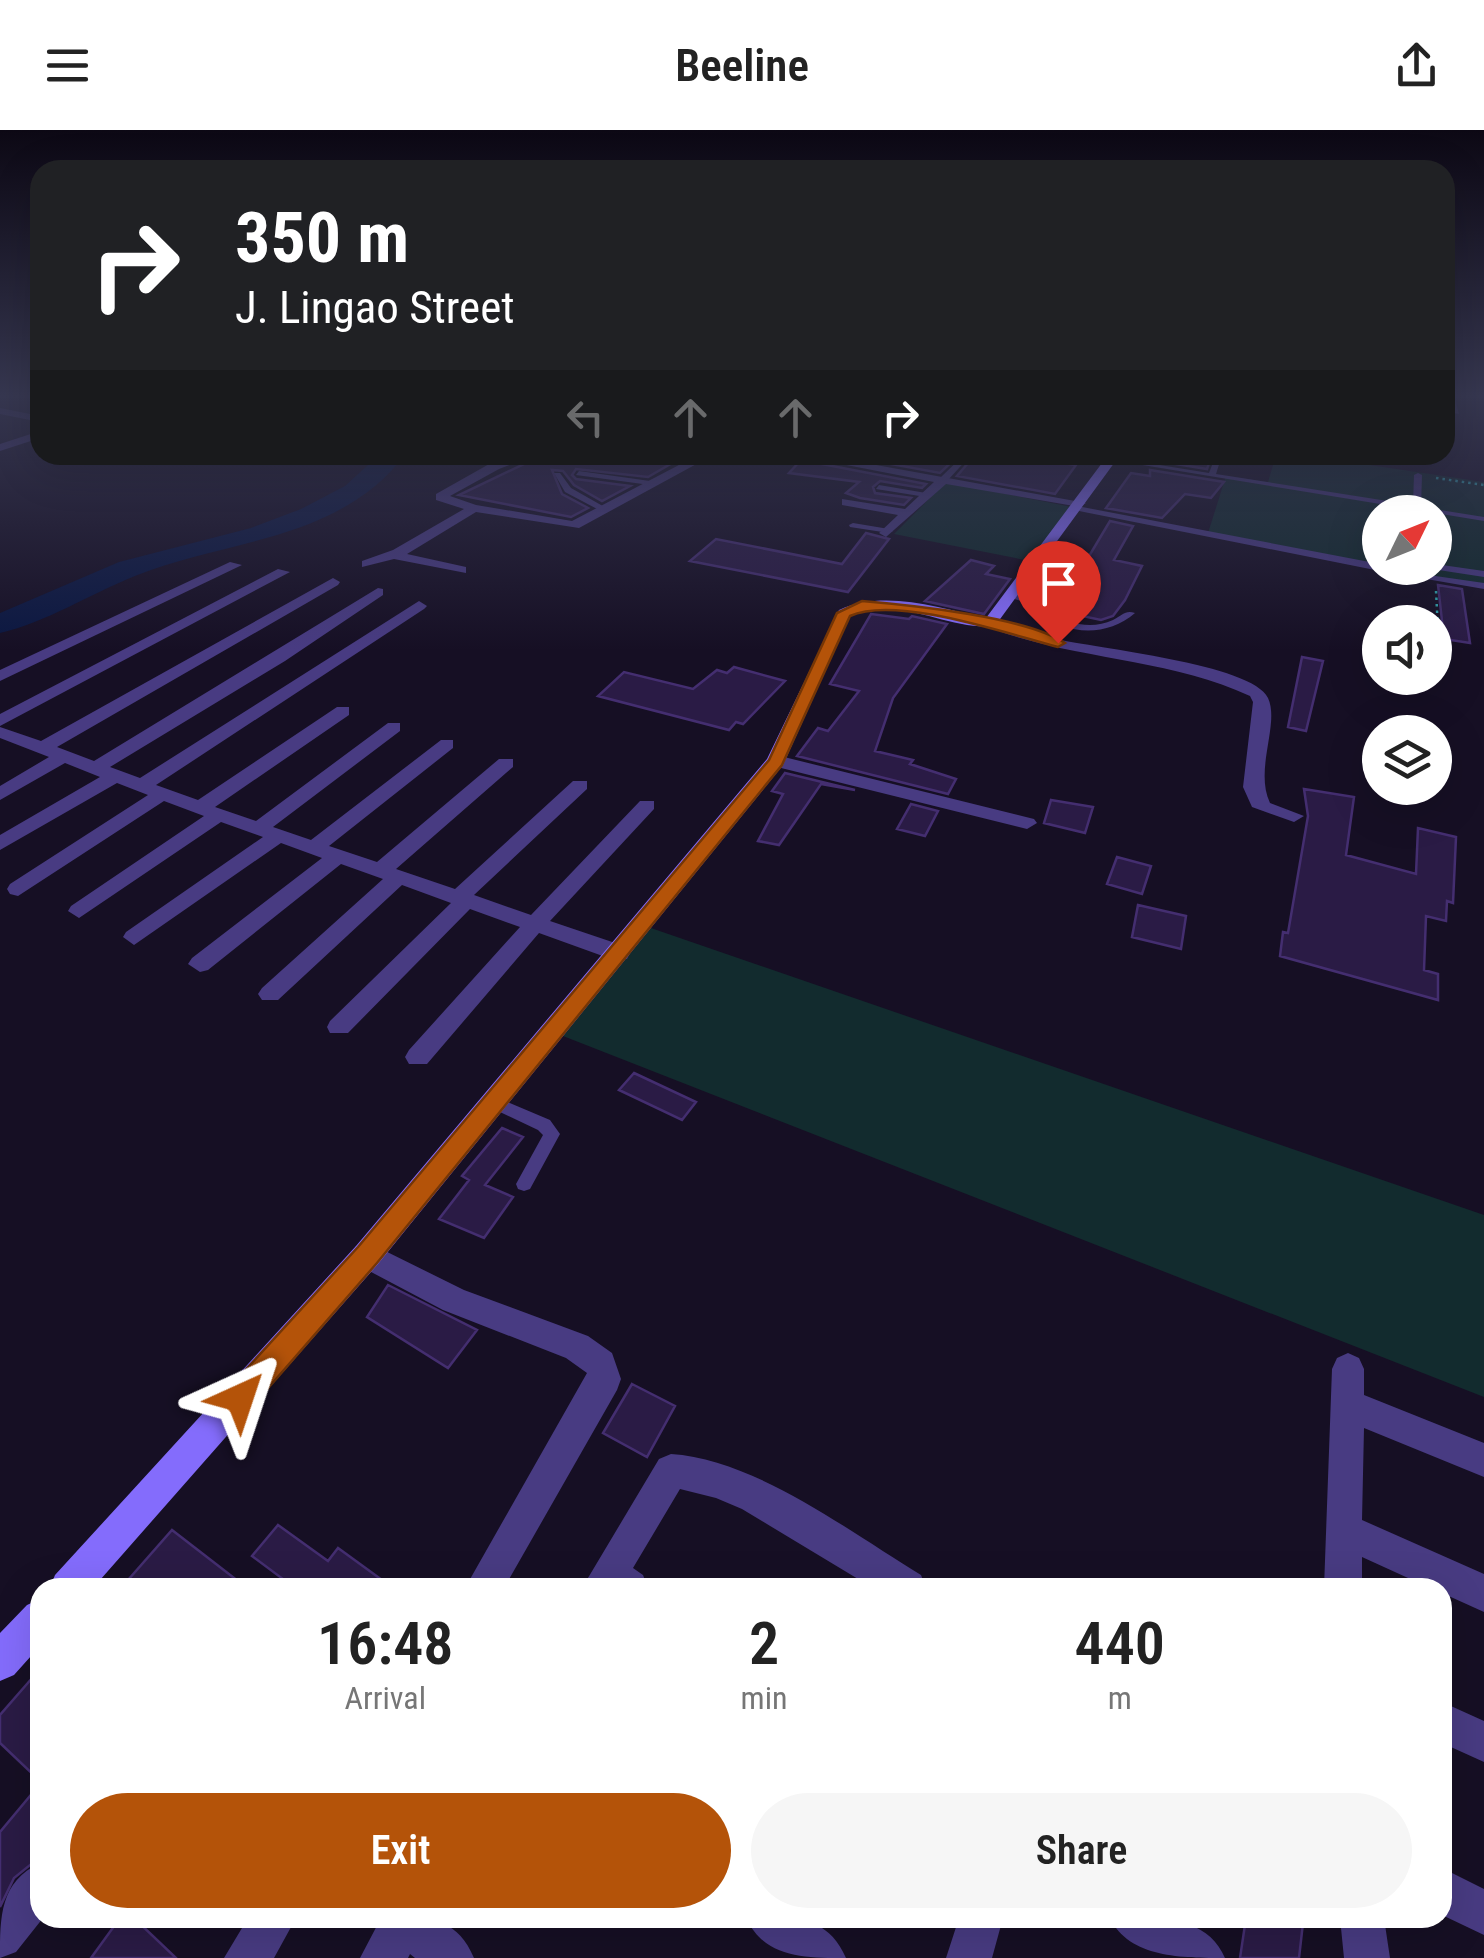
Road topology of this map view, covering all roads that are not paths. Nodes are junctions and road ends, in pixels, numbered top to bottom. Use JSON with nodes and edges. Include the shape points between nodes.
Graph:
{"nodes":[{"id":1,"x":467,"y":480,"type":"edge"},
{"id":2,"x":561,"y":480,"type":"edge"},
{"id":3,"x":631,"y":480,"type":"edge"},
{"id":4,"x":655,"y":480,"type":"edge"},
{"id":5,"x":943,"y":480,"type":"edge"},
{"id":6,"x":951,"y":480,"type":"edge"},
{"id":7,"x":1095,"y":480,"type":"edge"},
{"id":8,"x":1249,"y":480,"type":"edge"},
{"id":9,"x":650,"y":483,"type":"junction"},
{"id":10,"x":880,"y":487,"type":"dead end"},
{"id":11,"x":926,"y":495,"type":"junction"},
{"id":12,"x":1362,"y":500,"type":"edge"},
{"id":13,"x":846,"y":502,"type":"dead end"},
{"id":14,"x":1078,"y":505,"type":"junction"},
{"id":15,"x":474,"y":508,"type":"junction"},
{"id":16,"x":604,"y":509,"type":"junction"},
{"id":17,"x":908,"y":513,"type":"junction"},
{"id":18,"x":1452,"y":514,"type":"edge"},
{"id":19,"x":1484,"y":519,"type":"edge"},
{"id":20,"x":853,"y":525,"type":"dead end"},
{"id":21,"x":888,"y":532,"type":"joint"},
{"id":22,"x":394,"y":555,"type":"junction"},
{"id":23,"x":235,"y":564,"type":"dead end"},
{"id":24,"x":367,"y":564,"type":"dead end"},
{"id":25,"x":1362,"y":564,"type":"edge"},
{"id":26,"x":461,"y":570,"type":"dead end"},
{"id":27,"x":1452,"y":571,"type":"edge"},
{"id":28,"x":283,"y":572,"type":"dead end"},
{"id":29,"x":1484,"y":574,"type":"edge"},
{"id":30,"x":1452,"y":575,"type":"edge"},
{"id":31,"x":332,"y":582,"type":"dead end"},
{"id":32,"x":1484,"y":586,"type":"edge"},
{"id":33,"x":378,"y":592,"type":"dead end"},
{"id":34,"x":1014,"y":596,"type":"junction"},
{"id":35,"x":419,"y":606,"type":"dead end"},
{"id":36,"x":1130,"y":613,"type":"dead end"},
{"id":37,"x":132,"y":614,"type":"junction"},
{"id":38,"x":990,"y":623,"type":"junction"},
{"id":39,"x":180,"y":628,"type":"junction"},
{"id":40,"x":254,"y":650,"type":"junction"},
{"id":41,"x":318,"y":670,"type":"junction"},
{"id":42,"x":0,"y":676,"type":"edge"},
{"id":43,"x":343,"y":711,"type":"dead end"},
{"id":44,"x":394,"y":728,"type":"dead end"},
{"id":45,"x":2,"y":732,"type":"edge"},
{"id":46,"x":448,"y":744,"type":"dead end"},
{"id":47,"x":42,"y":748,"type":"junction"},
{"id":48,"x":64,"y":756,"type":"junction"},
{"id":49,"x":776,"y":761,"type":"junction"},
{"id":50,"x":506,"y":763,"type":"dead end"},
{"id":51,"x":105,"y":772,"type":"junction"},
{"id":52,"x":580,"y":785,"type":"dead end"},
{"id":53,"x":141,"y":786,"type":"junction"},
{"id":54,"x":0,"y":794,"type":"edge"},
{"id":55,"x":162,"y":794,"type":"junction"},
{"id":56,"x":647,"y":805,"type":"dead end"},
{"id":57,"x":210,"y":811,"type":"junction"},
{"id":58,"x":1294,"y":816,"type":"dead end"},
{"id":59,"x":1026,"y":823,"type":"dead end"},
{"id":60,"x":269,"y":832,"type":"junction"},
{"id":61,"x":0,"y":844,"type":"edge"},
{"id":62,"x":314,"y":848,"type":"junction"},
{"id":63,"x":338,"y":856,"type":"junction"},
{"id":64,"x":389,"y":874,"type":"junction"},
{"id":65,"x":18,"y":889,"type":"dead end"},
{"id":66,"x":462,"y":899,"type":"junction"},
{"id":67,"x":79,"y":911,"type":"dead end"},
{"id":68,"x":534,"y":924,"type":"junction"},
{"id":69,"x":134,"y":938,"type":"dead end"},
{"id":70,"x":619,"y":953,"type":"junction"},
{"id":71,"x":200,"y":964,"type":"dead end"},
{"id":72,"x":270,"y":994,"type":"dead end"},
{"id":73,"x":340,"y":1027,"type":"dead end"},
{"id":74,"x":418,"y":1056,"type":"dead end"},
{"id":75,"x":491,"y":1102,"type":"junction"},
{"id":76,"x":524,"y":1184,"type":"dead end"},
{"id":77,"x":367,"y":1255,"type":"junction"},
{"id":78,"x":1348,"y":1369,"type":"dead end"},
{"id":79,"x":1347,"y":1405,"type":"junction"},
{"id":80,"x":1484,"y":1460,"type":"edge"},
{"id":81,"x":1346,"y":1531,"type":"junction"},
{"id":82,"x":77,"y":1578,"type":"edge"},
{"id":83,"x":489,"y":1578,"type":"edge"},
{"id":84,"x":616,"y":1578,"type":"edge"},
{"id":85,"x":891,"y":1578,"type":"edge"},
{"id":86,"x":1344,"y":1578,"type":"edge"},
{"id":87,"x":1484,"y":1592,"type":"edge"},
{"id":88,"x":30,"y":1629,"type":"edge"},
{"id":89,"x":0,"y":1661,"type":"edge"},
{"id":90,"x":1452,"y":1727,"type":"edge"},
{"id":91,"x":1484,"y":1742,"type":"edge"},
{"id":92,"x":1452,"y":1896,"type":"edge"},
{"id":93,"x":30,"y":1898,"type":"edge"},
{"id":94,"x":1484,"y":1914,"type":"edge"},
{"id":95,"x":267,"y":1928,"type":"edge"},
{"id":96,"x":782,"y":1928,"type":"edge"},
{"id":97,"x":978,"y":1928,"type":"edge"},
{"id":98,"x":1150,"y":1928,"type":"edge"},
{"id":99,"x":1363,"y":1928,"type":"edge"},
{"id":100,"x":397,"y":1932,"type":"edge"},
{"id":101,"x":0,"y":1936,"type":"edge"},
{"id":102,"x":247,"y":1958,"type":"edge"},
{"id":103,"x":452,"y":1958,"type":"edge"},
{"id":104,"x":822,"y":1958,"type":"edge"},
{"id":105,"x":969,"y":1958,"type":"edge"},
{"id":106,"x":1202,"y":1958,"type":"edge"},
{"id":107,"x":1367,"y":1958,"type":"edge"}],
"edges":[{"from":1,"to":15,"type":"street","via":[[440,497]]},
{"from":2,"to":16,"type":"lane"},
{"from":3,"to":9,"type":"lane"},
{"from":4,"to":9,"type":"street"},
{"from":5,"to":11,"type":"street"},
{"from":6,"to":14,"type":"street"},
{"from":7,"to":14,"type":"street"},
{"from":8,"to":12,"type":"lane"},
{"from":9,"to":16,"type":"street"},
{"from":10,"to":11,"type":"lane"},
{"from":11,"to":17,"type":"street"},
{"from":13,"to":17,"type":"street"},
{"from":14,"to":25,"type":"lane"},
{"from":14,"to":34,"type":"street"},
{"from":15,"to":16,"type":"street","via":[[566,526]]},
{"from":15,"to":22,"type":"street"},
{"from":17,"to":21,"type":"street"},
{"from":18,"to":19,"type":"lane"},
{"from":20,"to":21,"type":"lane"},
{"from":22,"to":24,"type":"street"},
{"from":22,"to":26,"type":"street"},
{"from":23,"to":37,"type":"street"},
{"from":27,"to":29,"type":"lane"},
{"from":28,"to":39,"type":"street"},
{"from":30,"to":32,"type":"lane"},
{"from":31,"to":40,"type":"street"},
{"from":33,"to":40,"type":"street"},
{"from":34,"to":36,"type":"lane","via":[[1040,601],[1048,616],[1081,627],[1114,626]]},
{"from":34,"to":38,"type":"street"},
{"from":35,"to":41,"type":"street"},
{"from":37,"to":39,"type":"street"},
{"from":37,"to":42,"type":"street"},
{"from":38,"to":49,"type":"street","via":[[912,609],[850,608]]},
{"from":38,"to":58,"type":"street","via":[[1258,692],[1252,787],[1262,806]]},
{"from":39,"to":40,"type":"street"},
{"from":39,"to":45,"type":"street"},
{"from":40,"to":41,"type":"street"},
{"from":40,"to":47,"type":"street"},
{"from":40,"to":51,"type":"street"},
{"from":41,"to":53,"type":"street"},
{"from":43,"to":57,"type":"street"},
{"from":44,"to":60,"type":"street"},
{"from":45,"to":47,"type":"street"},
{"from":46,"to":62,"type":"street"},
{"from":47,"to":48,"type":"street"},
{"from":48,"to":51,"type":"street"},
{"from":48,"to":54,"type":"street"},
{"from":49,"to":59,"type":"street"},
{"from":49,"to":70,"type":"street"},
{"from":50,"to":64,"type":"street"},
{"from":51,"to":53,"type":"street"},
{"from":51,"to":61,"type":"street"},
{"from":52,"to":66,"type":"street"},
{"from":53,"to":55,"type":"street"},
{"from":55,"to":57,"type":"street"},
{"from":55,"to":65,"type":"street"},
{"from":56,"to":68,"type":"street"},
{"from":57,"to":60,"type":"street"},
{"from":57,"to":67,"type":"street"},
{"from":60,"to":62,"type":"street"},
{"from":60,"to":69,"type":"street"},
{"from":62,"to":63,"type":"street"},
{"from":63,"to":64,"type":"street"},
{"from":63,"to":71,"type":"street"},
{"from":64,"to":66,"type":"street"},
{"from":64,"to":72,"type":"street"},
{"from":66,"to":68,"type":"street"},
{"from":66,"to":73,"type":"street"},
{"from":68,"to":70,"type":"street"},
{"from":68,"to":74,"type":"street"},
{"from":70,"to":75,"type":"street"},
{"from":75,"to":76,"type":"lane","via":[[552,1134]]},
{"from":75,"to":77,"type":"street"},
{"from":77,"to":82,"type":"street"},
{"from":77,"to":83,"type":"street","via":[[478,1310],[577,1347],[601,1364],[605,1380]]},
{"from":78,"to":79,"type":"street"},
{"from":79,"to":80,"type":"street"},
{"from":79,"to":81,"type":"street"},
{"from":81,"to":86,"type":"street"},
{"from":81,"to":87,"type":"street"},
{"from":84,"to":85,"type":"street","via":[[671,1472],[685,1468],[786,1516]]},
{"from":88,"to":89,"type":"street"},
{"from":90,"to":91,"type":"street"},
{"from":92,"to":94,"type":"street"},
{"from":93,"to":101,"type":"street"},
{"from":95,"to":102,"type":"street"},
{"from":96,"to":104,"type":"street"},
{"from":97,"to":105,"type":"street"},
{"from":98,"to":106,"type":"street"},
{"from":99,"to":107,"type":"street"},
{"from":100,"to":103,"type":"street"}]}
